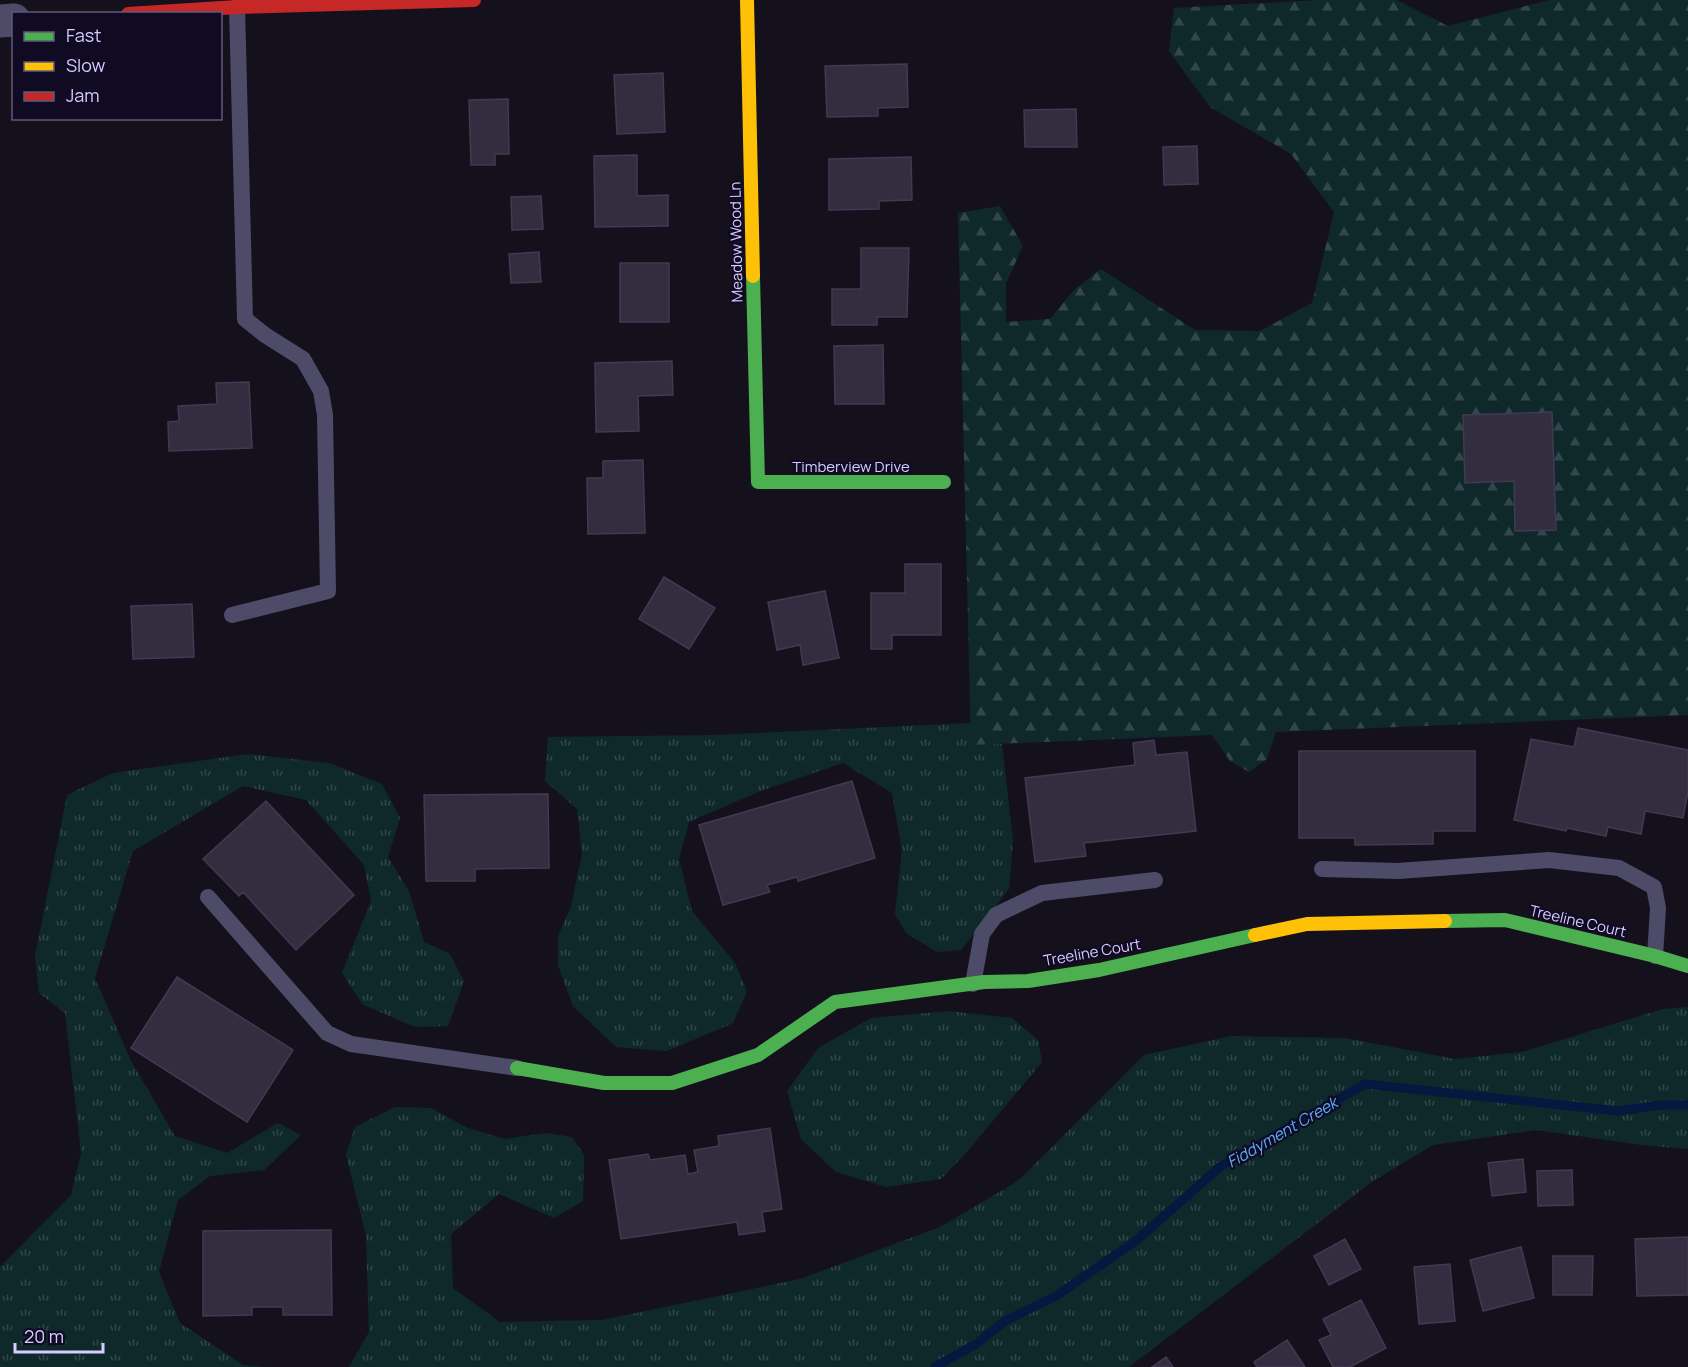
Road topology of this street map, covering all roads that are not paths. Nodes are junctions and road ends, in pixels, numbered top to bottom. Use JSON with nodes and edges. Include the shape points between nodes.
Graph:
{"nodes":[{"id":1,"x":450,"y":0,"type":"edge"},
{"id":2,"x":474,"y":0,"type":"edge"},
{"id":3,"x":747,"y":0,"type":"edge"},
{"id":4,"x":237,"y":7,"type":"junction"},
{"id":5,"x":159,"y":12,"type":"edge"},
{"id":6,"x":758,"y":482,"type":"joint"},
{"id":7,"x":944,"y":482,"type":"dead end"},
{"id":8,"x":232,"y":615,"type":"dead end"},
{"id":9,"x":1322,"y":869,"type":"dead end"},
{"id":10,"x":1155,"y":880,"type":"dead end"},
{"id":11,"x":208,"y":897,"type":"dead end"},
{"id":12,"x":1655,"y":956,"type":"junction"},
{"id":13,"x":1688,"y":966,"type":"edge"},
{"id":14,"x":973,"y":984,"type":"junction"},
{"id":15,"x":517,"y":1068,"type":"joint"}],
"edges":[{"from":1,"to":2,"type":"street"},
{"from":1,"to":4,"type":"street"},
{"from":3,"to":6,"type":"street","name":"Meadow Wood Ln"},
{"from":4,"to":5,"type":"street"},
{"from":4,"to":8,"type":"lane","via":[[244,319],[303,359],[321,391],[326,415],[328,591]]},
{"from":6,"to":7,"type":"street","name":"Timberview Drive"},
{"from":9,"to":12,"type":"lane","via":[[1398,871],[1549,860],[1619,868],[1654,887],[1658,908]]},
{"from":10,"to":14,"type":"lane","via":[[1042,893],[996,915],[982,934]]},
{"from":11,"to":15,"type":"lane","via":[[327,1033],[351,1044]]},
{"from":12,"to":13,"type":"street","name":"Treeline Court"},
{"from":12,"to":14,"type":"street","name":"Treeline Court","via":[[1505,920],[1306,924],[1099,970],[1028,981]]},
{"from":14,"to":15,"type":"street","name":"Treeline Court","via":[[835,1002],[758,1055],[672,1083],[604,1083]]}]}
